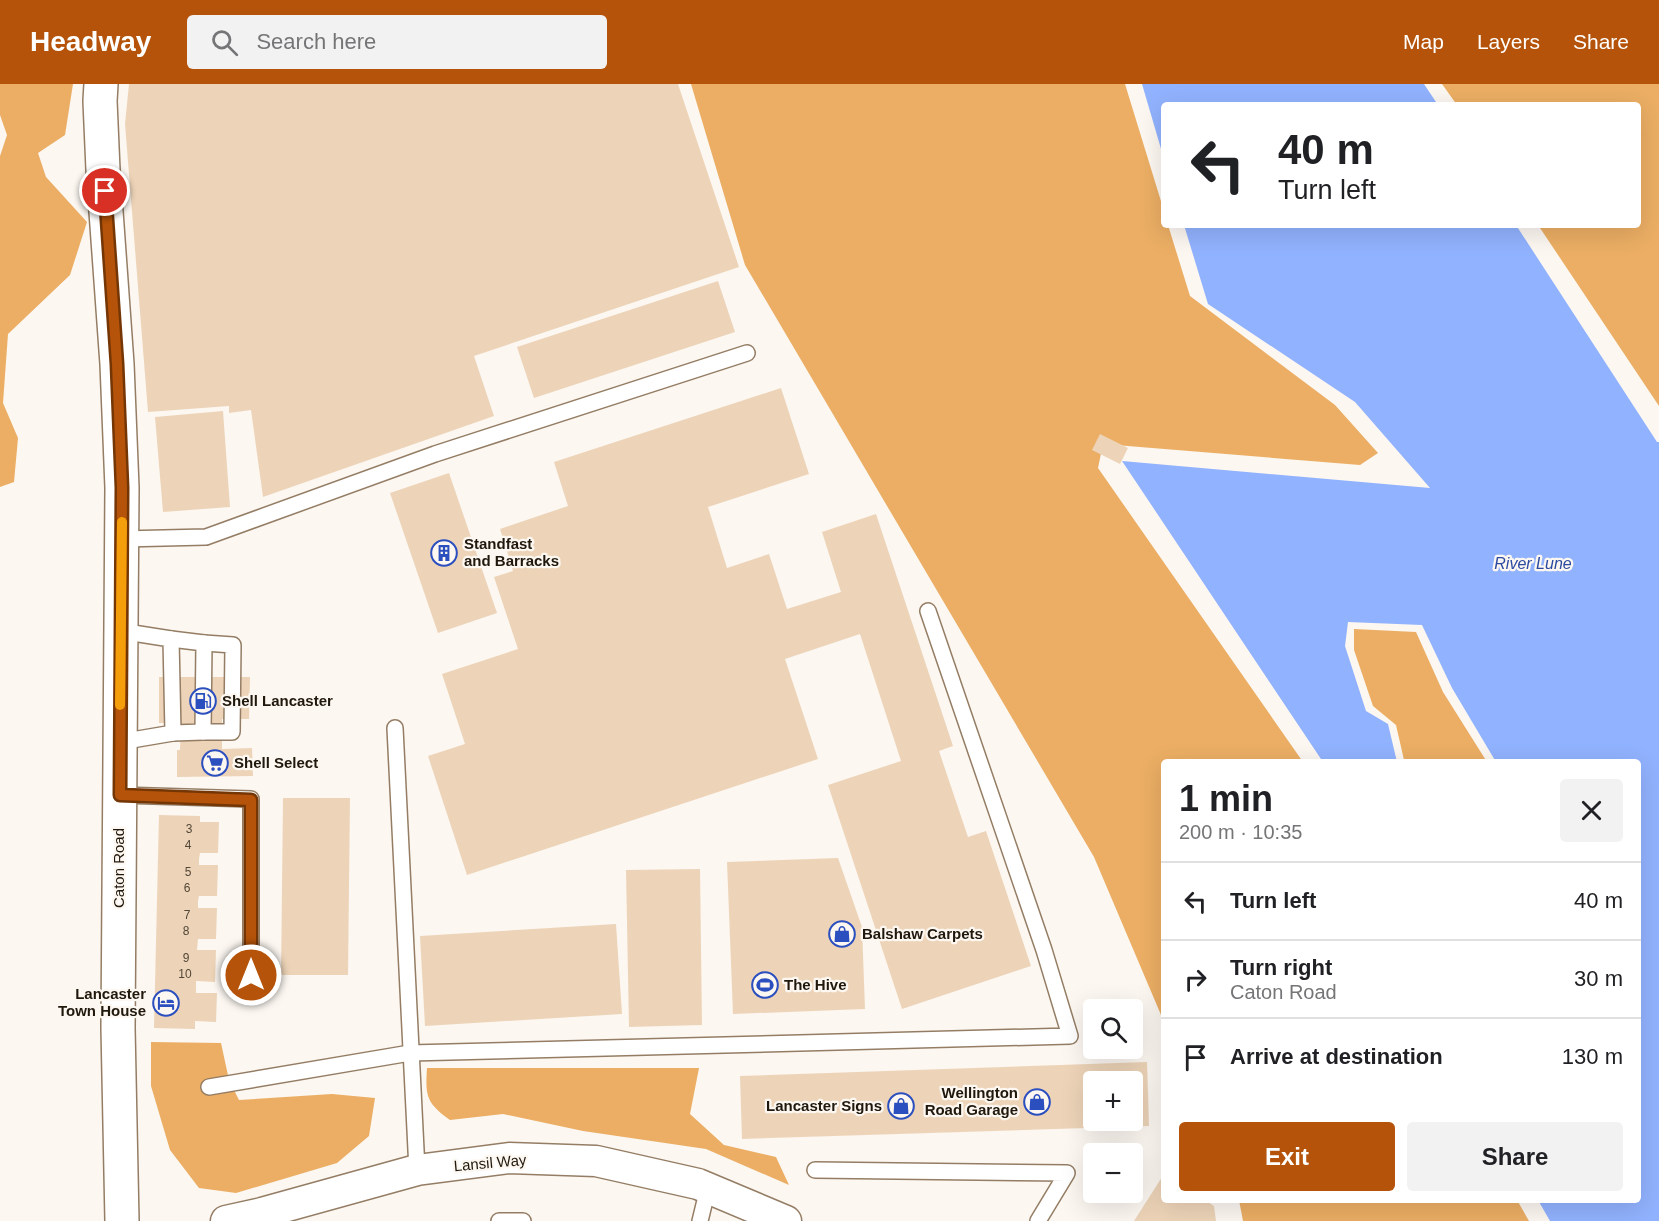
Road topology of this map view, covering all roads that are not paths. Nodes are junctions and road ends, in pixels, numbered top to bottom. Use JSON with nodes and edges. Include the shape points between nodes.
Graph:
{"nodes":[{"id":1,"x":101,"y":84,"type":"edge"},
{"id":2,"x":747,"y":354,"type":"dead end"},
{"id":3,"x":122,"y":540,"type":"junction"},
{"id":4,"x":928,"y":611,"type":"dead end"},
{"id":5,"x":120,"y":631,"type":"junction"},
{"id":6,"x":171,"y":639,"type":"junction"},
{"id":7,"x":204,"y":643,"type":"junction"},
{"id":8,"x":395,"y":728,"type":"dead end"},
{"id":9,"x":203,"y":732,"type":"junction"},
{"id":10,"x":173,"y":733,"type":"junction"},
{"id":11,"x":120,"y":742,"type":"junction"},
{"id":12,"x":120,"y":795,"type":"junction"},
{"id":13,"x":251,"y":975,"type":"dead end"},
{"id":14,"x":410,"y":1053,"type":"junction"},
{"id":15,"x":209,"y":1087,"type":"dead end"},
{"id":16,"x":417,"y":1170,"type":"junction"},
{"id":17,"x":815,"y":1170,"type":"dead end"},
{"id":18,"x":708,"y":1188,"type":"junction"},
{"id":19,"x":262,"y":1217,"type":"edge"},
{"id":20,"x":783,"y":1220,"type":"edge"},
{"id":21,"x":122,"y":1221,"type":"edge"},
{"id":22,"x":226,"y":1221,"type":"edge"},
{"id":23,"x":499,"y":1221,"type":"edge"},
{"id":24,"x":523,"y":1221,"type":"edge"},
{"id":25,"x":700,"y":1221,"type":"edge"},
{"id":26,"x":1038,"y":1221,"type":"edge"}],
"edges":[{"from":1,"to":3,"type":"main road","name":"Caton Road","via":[[117,364]]},
{"from":2,"to":3,"type":"lane","via":[[435,454],[206,537]]},
{"from":3,"to":5,"type":"main road","name":"Caton Road"},
{"from":4,"to":14,"type":"lane","via":[[1070,1036]]},
{"from":5,"to":6,"type":"lane"},
{"from":5,"to":11,"type":"main road","name":"Caton Road"},
{"from":6,"to":7,"type":"lane"},
{"from":6,"to":10,"type":"lane"},
{"from":7,"to":9,"type":"lane"},
{"from":7,"to":9,"type":"lane","via":[[233,645],[232,732]]},
{"from":8,"to":14,"type":"lane"},
{"from":9,"to":10,"type":"lane"},
{"from":10,"to":11,"type":"lane"},
{"from":11,"to":12,"type":"main road","name":"Caton Road"},
{"from":12,"to":13,"type":"lane","via":[[251,800]]},
{"from":12,"to":21,"type":"main road","name":"Caton Road","via":[[118,1028]]},
{"from":14,"to":15,"type":"lane"},
{"from":14,"to":16,"type":"lane"},
{"from":16,"to":18,"type":"street","name":"Lansil Way","via":[[508,1158],[596,1161]]},
{"from":16,"to":19,"type":"street","name":"Lansil Way"},
{"from":17,"to":26,"type":"lane","via":[[1067,1173]]},
{"from":18,"to":20,"type":"street","name":"Lansil Way"},
{"from":18,"to":25,"type":"lane"},
{"from":19,"to":22,"type":"street","name":"Lansil Way"},
{"from":23,"to":24,"type":"lane"}]}
